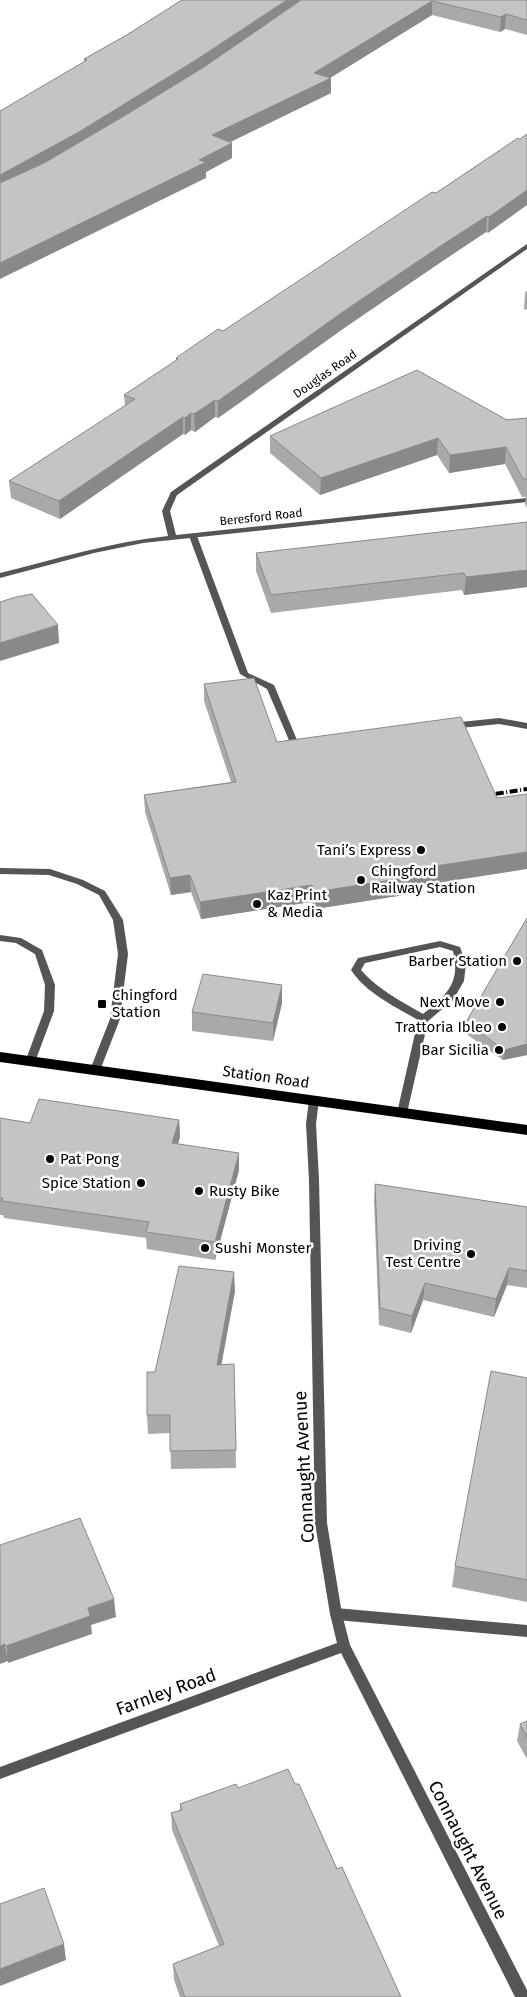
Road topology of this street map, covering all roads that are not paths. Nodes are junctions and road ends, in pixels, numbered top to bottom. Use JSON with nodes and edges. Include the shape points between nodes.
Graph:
{"nodes":[{"id":1,"x":526,"y":247,"type":"edge"},
{"id":2,"x":527,"y":500,"type":"edge"},
{"id":3,"x":193,"y":536,"type":"junction"},
{"id":4,"x":172,"y":538,"type":"junction"},
{"id":5,"x":0,"y":576,"type":"edge"},
{"id":6,"x":527,"y":726,"type":"edge"},
{"id":7,"x":440,"y":727,"type":"edge"},
{"id":8,"x":313,"y":741,"type":"edge"},
{"id":9,"x":0,"y":871,"type":"edge"},
{"id":10,"x":0,"y":938,"type":"edge"},
{"id":11,"x":423,"y":1019,"type":"junction"},
{"id":12,"x":0,"y":1057,"type":"edge"},
{"id":13,"x":30,"y":1062,"type":"junction"},
{"id":14,"x":95,"y":1070,"type":"junction"},
{"id":15,"x":314,"y":1100,"type":"junction"},
{"id":16,"x":402,"y":1112,"type":"junction"},
{"id":17,"x":527,"y":1130,"type":"edge"},
{"id":18,"x":336,"y":1614,"type":"junction"},
{"id":19,"x":527,"y":1631,"type":"edge"},
{"id":20,"x":344,"y":1646,"type":"junction"},
{"id":21,"x":0,"y":1773,"type":"edge"},
{"id":22,"x":524,"y":1997,"type":"edge"}],
"edges":[{"from":1,"to":4,"type":"street","name":"Douglas Road","via":[[174,494],[166,511]]},
{"from":2,"to":3,"type":"street","name":"Beresford Road"},
{"from":3,"to":4,"type":"street","name":"Beresford Road"},
{"from":3,"to":8,"type":"street","via":[[244,674],[271,687],[294,743]]},
{"from":4,"to":5,"type":"street","name":"Beresford Road","via":[[93,550]]},
{"from":6,"to":7,"type":"street","via":[[499,721]]},
{"from":9,"to":14,"type":"street","via":[[50,872],[80,882],[102,894],[118,920],[123,954],[115,1019]]},
{"from":10,"to":13,"type":"street","via":[[18,940],[39,952],[50,985],[49,1011]]},
{"from":11,"to":11,"type":"street","via":[[364,980],[356,970],[361,960],[440,944],[457,949],[461,964],[459,981],[448,998]]},
{"from":11,"to":16,"type":"street"},
{"from":12,"to":13,"type":"main road","name":"Station Road"},
{"from":13,"to":14,"type":"main road","name":"Station Road"},
{"from":14,"to":15,"type":"main road","name":"Station Road"},
{"from":15,"to":16,"type":"main road","name":"Station Road"},
{"from":15,"to":18,"type":"street","name":"Connaught Avenue","via":[[311,1124],[320,1523]]},
{"from":16,"to":17,"type":"main road","name":"Station Road"},
{"from":18,"to":19,"type":"street"},
{"from":18,"to":20,"type":"street","name":"Connaught Avenue"},
{"from":20,"to":21,"type":"street","name":"Farnley Road"},
{"from":20,"to":22,"type":"street","name":"Connaught Avenue"}]}
